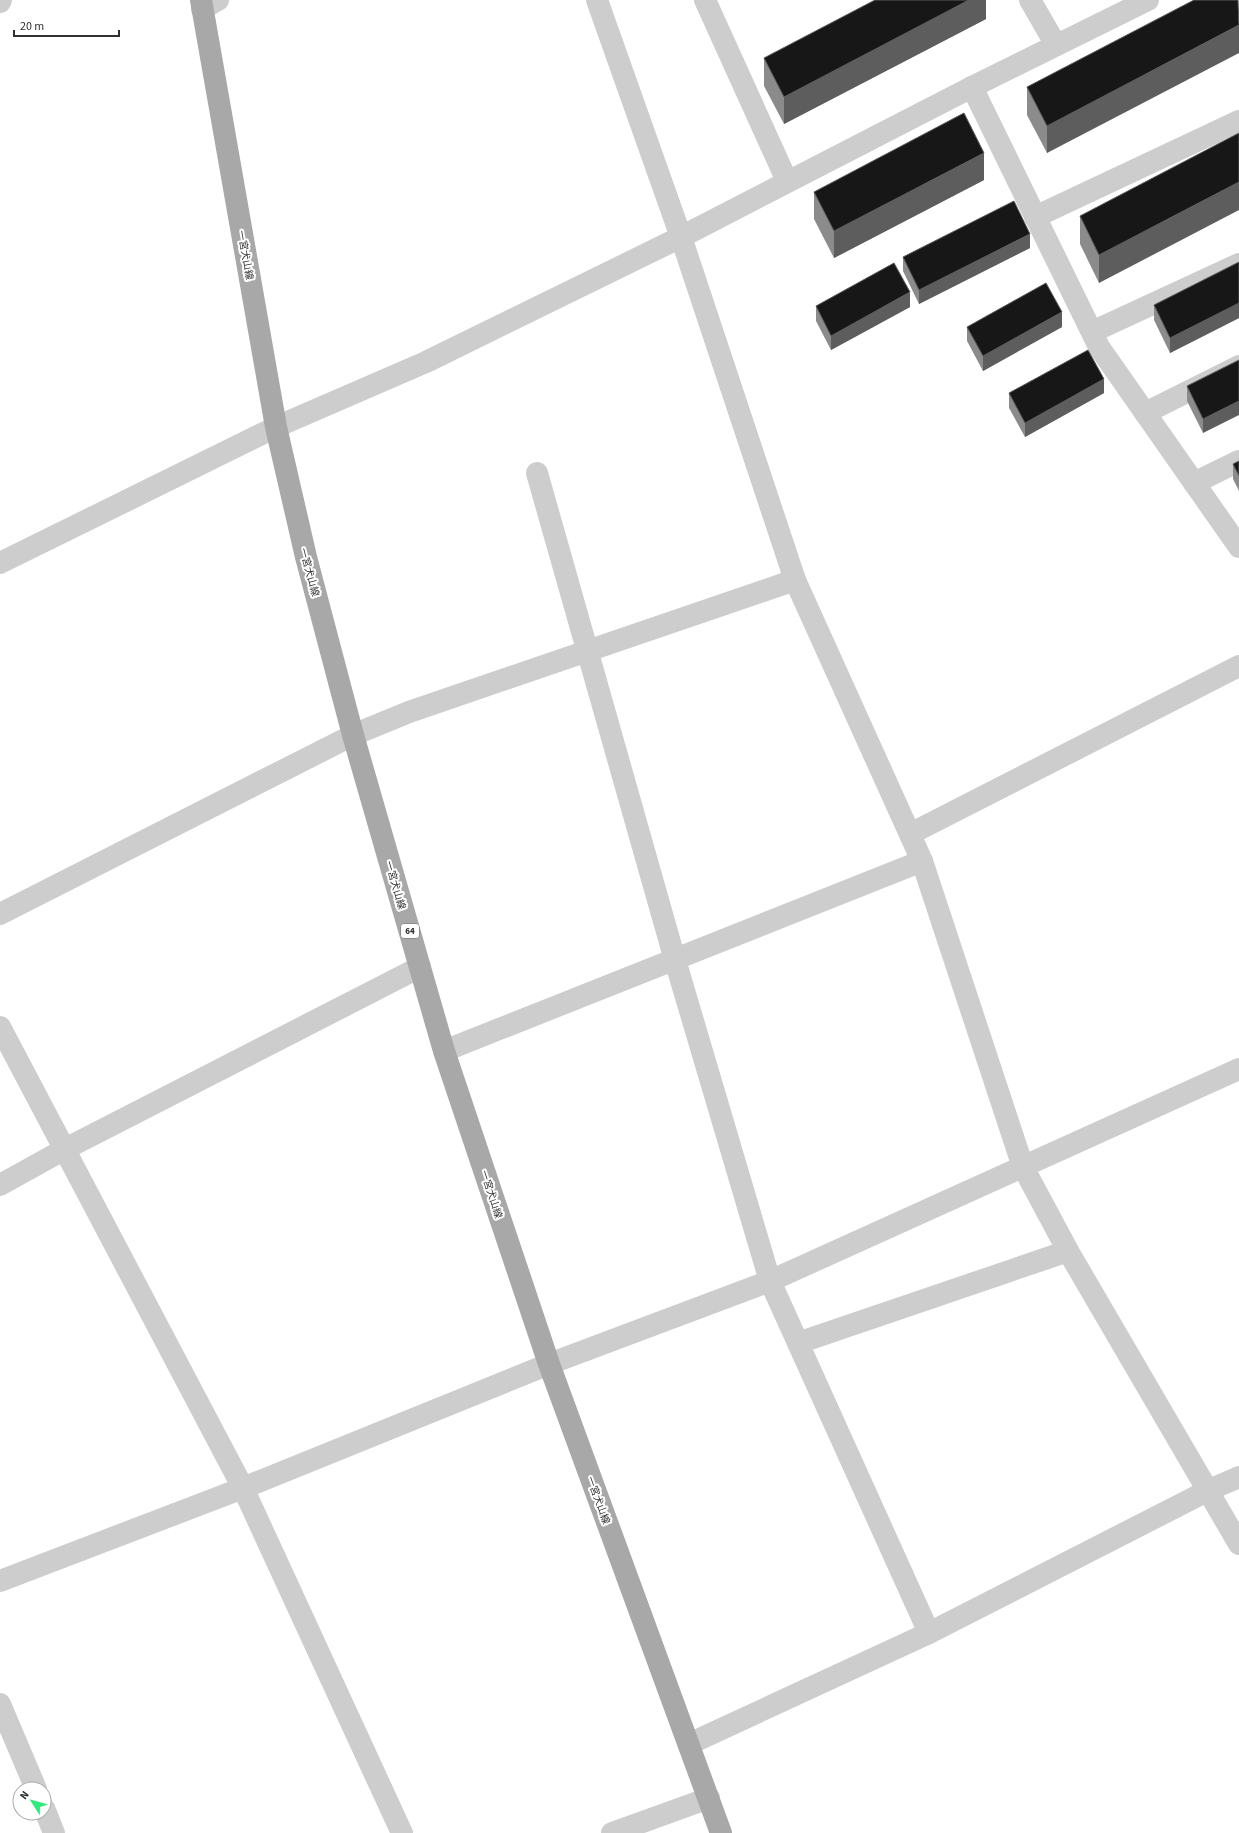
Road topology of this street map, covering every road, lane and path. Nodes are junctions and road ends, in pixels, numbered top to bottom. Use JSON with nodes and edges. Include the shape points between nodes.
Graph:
{"nodes":[{"id":1,"x":597,"y":0,"type":"edge"},
{"id":2,"x":704,"y":0,"type":"edge"},
{"id":3,"x":1148,"y":0,"type":"edge"},
{"id":4,"x":1035,"y":2,"type":"edge"},
{"id":5,"x":207,"y":3,"type":"edge"},
{"id":6,"x":1056,"y":45,"type":"junction"},
{"id":7,"x":972,"y":87,"type":"junction"},
{"id":8,"x":1239,"y":121,"type":"edge"},
{"id":9,"x":787,"y":181,"type":"junction"},
{"id":10,"x":1035,"y":217,"type":"junction"},
{"id":11,"x":681,"y":238,"type":"junction"},
{"id":12,"x":1239,"y":264,"type":"edge"},
{"id":13,"x":1092,"y":332,"type":"junction"},
{"id":14,"x":1239,"y":366,"type":"edge"},
{"id":15,"x":1145,"y":413,"type":"junction"},
{"id":16,"x":276,"y":427,"type":"junction"},
{"id":17,"x":1239,"y":461,"type":"edge"},
{"id":18,"x":538,"y":473,"type":"dead end"},
{"id":19,"x":1194,"y":483,"type":"junction"},
{"id":20,"x":1239,"y":547,"type":"edge"},
{"id":21,"x":0,"y":563,"type":"edge"},
{"id":22,"x":795,"y":580,"type":"junction"},
{"id":23,"x":587,"y":652,"type":"junction"},
{"id":24,"x":1239,"y":666,"type":"edge"},
{"id":25,"x":353,"y":735,"type":"junction"},
{"id":26,"x":910,"y":834,"type":"junction"},
{"id":27,"x":922,"y":861,"type":"junction"},
{"id":28,"x":0,"y":914,"type":"edge"},
{"id":29,"x":675,"y":960,"type":"junction"},
{"id":30,"x":420,"y":967,"type":"junction"},
{"id":31,"x":0,"y":1027,"type":"edge"},
{"id":32,"x":444,"y":1051,"type":"junction"},
{"id":33,"x":1239,"y":1069,"type":"edge"},
{"id":34,"x":65,"y":1149,"type":"junction"},
{"id":35,"x":1023,"y":1167,"type":"junction"},
{"id":36,"x":0,"y":1184,"type":"edge"},
{"id":37,"x":1068,"y":1251,"type":"junction"},
{"id":38,"x":770,"y":1281,"type":"junction"},
{"id":39,"x":798,"y":1343,"type":"junction"},
{"id":40,"x":548,"y":1364,"type":"junction"},
{"id":41,"x":1239,"y":1477,"type":"edge"},
{"id":42,"x":243,"y":1488,"type":"junction"},
{"id":43,"x":1209,"y":1490,"type":"junction"},
{"id":44,"x":1239,"y":1544,"type":"edge"},
{"id":45,"x":0,"y":1581,"type":"edge"},
{"id":46,"x":929,"y":1633,"type":"junction"},
{"id":47,"x":0,"y":1704,"type":"edge"},
{"id":48,"x":689,"y":1744,"type":"junction"},
{"id":49,"x":33,"y":1781,"type":"edge"},
{"id":50,"x":709,"y":1798,"type":"junction"},
{"id":51,"x":49,"y":1821,"type":"edge"},
{"id":52,"x":54,"y":1833,"type":"edge"},
{"id":53,"x":402,"y":1833,"type":"edge"},
{"id":54,"x":612,"y":1833,"type":"edge"},
{"id":55,"x":721,"y":1833,"type":"edge"}],
"edges":[{"from":1,"to":11,"type":"street"},
{"from":2,"to":9,"type":"street"},
{"from":3,"to":6,"type":"street"},
{"from":4,"to":6,"type":"street"},
{"from":5,"to":16,"type":"main road","name":"一宮犬山線","number":"64"},
{"from":6,"to":7,"type":"street"},
{"from":7,"to":9,"type":"street"},
{"from":7,"to":10,"type":"street"},
{"from":8,"to":10,"type":"street"},
{"from":9,"to":11,"type":"street"},
{"from":10,"to":13,"type":"street"},
{"from":11,"to":16,"type":"street","via":[[426,362]]},
{"from":11,"to":22,"type":"street"},
{"from":12,"to":13,"type":"street"},
{"from":13,"to":15,"type":"street","via":[[1099,347]]},
{"from":14,"to":15,"type":"street"},
{"from":15,"to":19,"type":"street"},
{"from":16,"to":21,"type":"street"},
{"from":16,"to":25,"type":"main road","name":"一宮犬山線","number":"64","via":[[306,557]]},
{"from":17,"to":19,"type":"street"},
{"from":18,"to":23,"type":"street"},
{"from":19,"to":20,"type":"street"},
{"from":22,"to":23,"type":"street"},
{"from":22,"to":26,"type":"street"},
{"from":23,"to":25,"type":"street","via":[[409,712]]},
{"from":23,"to":29,"type":"street"},
{"from":24,"to":26,"type":"street"},
{"from":25,"to":28,"type":"street"},
{"from":25,"to":30,"type":"main road","name":"一宮犬山線","number":"64"},
{"from":26,"to":27,"type":"street"},
{"from":27,"to":29,"type":"street"},
{"from":27,"to":35,"type":"street"},
{"from":29,"to":32,"type":"street"},
{"from":29,"to":38,"type":"street"},
{"from":30,"to":32,"type":"main road","name":"一宮犬山線","number":"64"},
{"from":30,"to":34,"type":"street"},
{"from":31,"to":34,"type":"street"},
{"from":32,"to":40,"type":"main road","name":"一宮犬山線","number":"64"},
{"from":33,"to":35,"type":"street"},
{"from":34,"to":36,"type":"street"},
{"from":34,"to":42,"type":"street"},
{"from":35,"to":37,"type":"street"},
{"from":35,"to":38,"type":"street"},
{"from":37,"to":39,"type":"street"},
{"from":37,"to":43,"type":"street"},
{"from":38,"to":39,"type":"street"},
{"from":38,"to":40,"type":"street"},
{"from":39,"to":46,"type":"street"},
{"from":40,"to":42,"type":"street"},
{"from":40,"to":48,"type":"main road","name":"一宮犬山線","number":"64"},
{"from":41,"to":43,"type":"street"},
{"from":42,"to":45,"type":"street"},
{"from":42,"to":53,"type":"street"},
{"from":43,"to":44,"type":"street"},
{"from":43,"to":46,"type":"street"},
{"from":46,"to":48,"type":"street"},
{"from":47,"to":49,"type":"street"},
{"from":48,"to":50,"type":"main road","name":"一宮犬山線","number":"64"},
{"from":50,"to":54,"type":"street"},
{"from":50,"to":55,"type":"main road","name":"一宮犬山線","number":"64"},
{"from":51,"to":52,"type":"street"}]}
